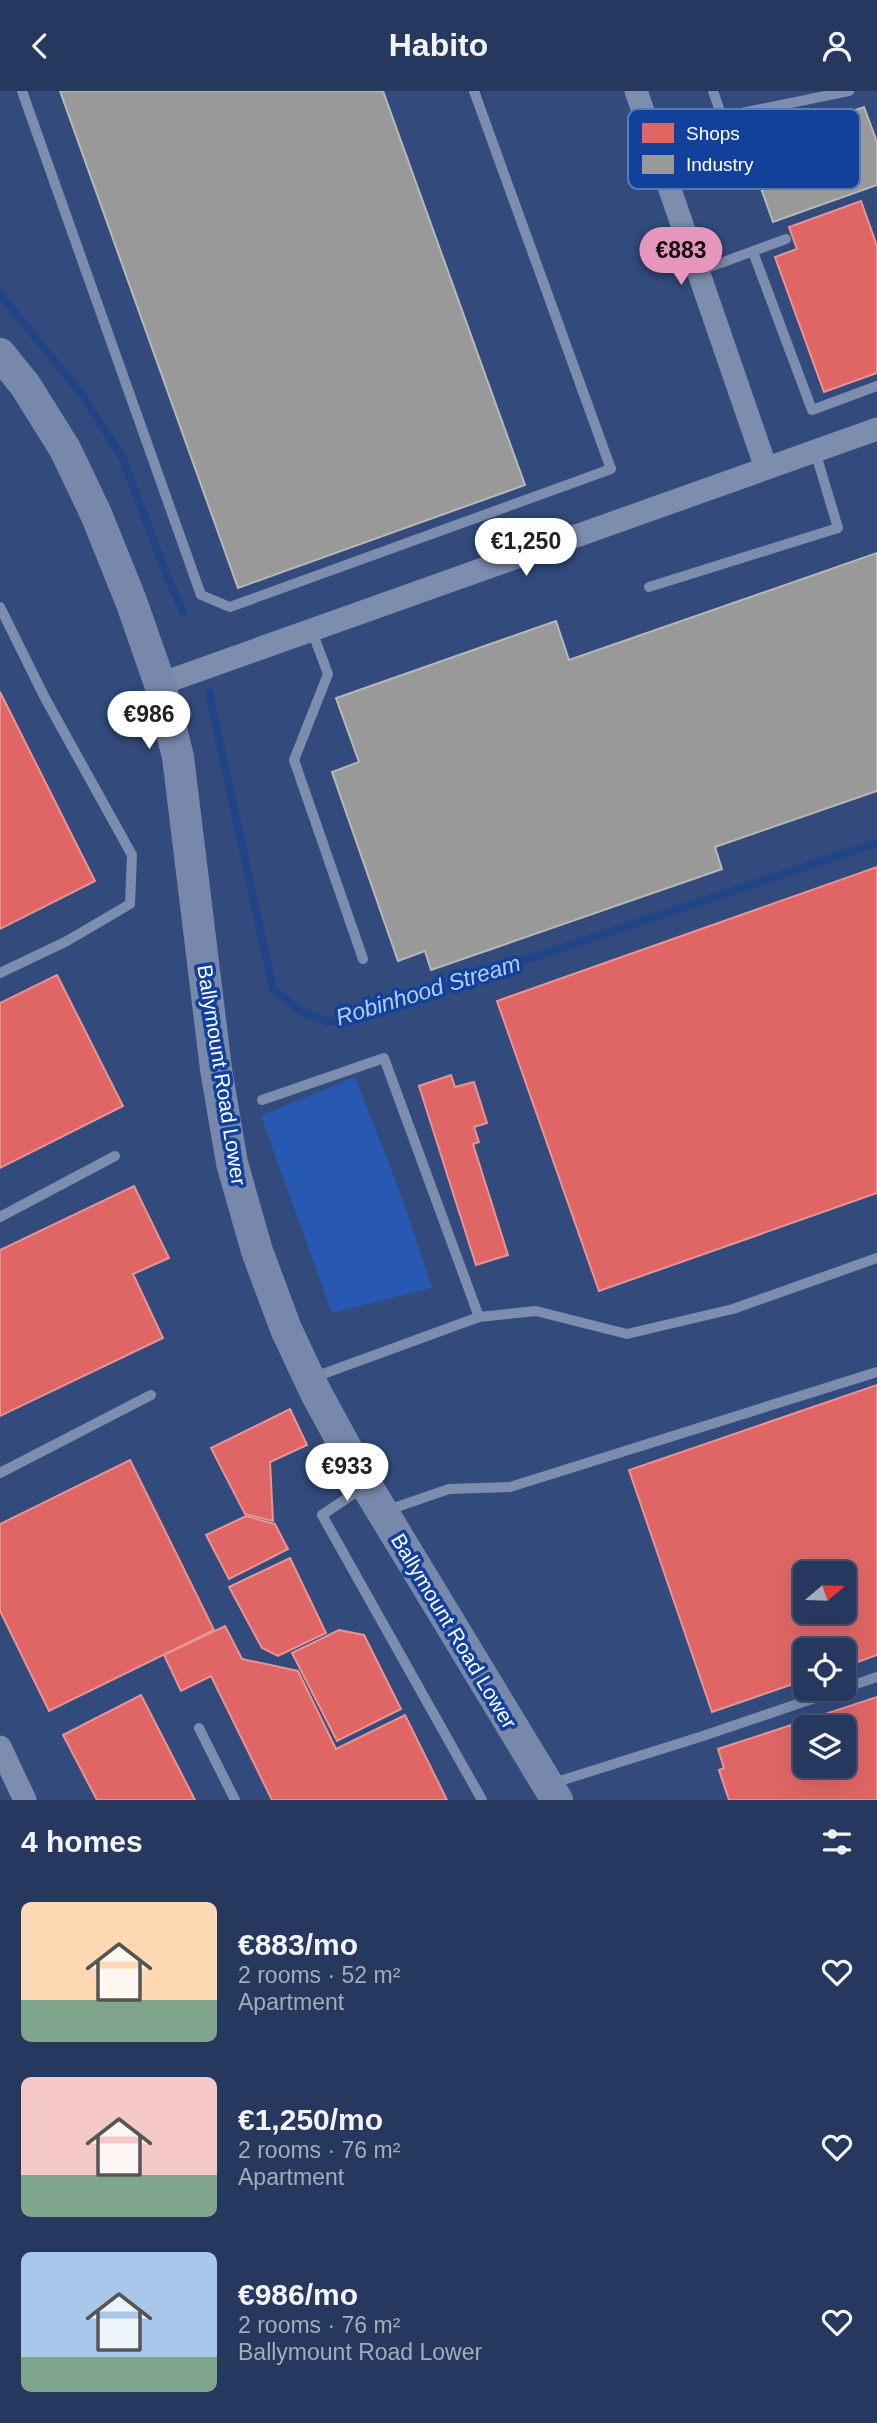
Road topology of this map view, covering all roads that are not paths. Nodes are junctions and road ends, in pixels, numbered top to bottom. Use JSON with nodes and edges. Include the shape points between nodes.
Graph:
{"nodes":[{"id":1,"x":22,"y":91,"type":"edge"},
{"id":2,"x":474,"y":91,"type":"edge"},
{"id":3,"x":636,"y":91,"type":"edge"},
{"id":4,"x":713,"y":91,"type":"edge"},
{"id":5,"x":849,"y":91,"type":"edge"},
{"id":6,"x":642,"y":109,"type":"edge"},
{"id":7,"x":719,"y":109,"type":"edge"},
{"id":8,"x":761,"y":109,"type":"edge"},
{"id":9,"x":670,"y":189,"type":"edge"},
{"id":10,"x":786,"y":239,"type":"dead end"},
{"id":11,"x":753,"y":252,"type":"junction"},
{"id":12,"x":699,"y":271,"type":"junction"},
{"id":13,"x":0,"y":354,"type":"edge"},
{"id":14,"x":877,"y":386,"type":"edge"},
{"id":15,"x":877,"y":429,"type":"edge"},
{"id":16,"x":815,"y":451,"type":"junction"},
{"id":17,"x":766,"y":468,"type":"junction"},
{"id":18,"x":649,"y":587,"type":"dead end"},
{"id":19,"x":0,"y":607,"type":"edge"},
{"id":20,"x":312,"y":631,"type":"junction"},
{"id":21,"x":160,"y":684,"type":"junction"},
{"id":22,"x":363,"y":959,"type":"dead end"},
{"id":23,"x":0,"y":973,"type":"edge"},
{"id":24,"x":262,"y":1100,"type":"dead end"},
{"id":25,"x":116,"y":1156,"type":"dead end"},
{"id":26,"x":0,"y":1217,"type":"edge"},
{"id":27,"x":877,"y":1258,"type":"edge"},
{"id":28,"x":479,"y":1317,"type":"junction"},
{"id":29,"x":877,"y":1372,"type":"edge"},
{"id":30,"x":309,"y":1379,"type":"junction"},
{"id":31,"x":151,"y":1395,"type":"dead end"},
{"id":32,"x":0,"y":1473,"type":"edge"},
{"id":33,"x":367,"y":1485,"type":"junction"},
{"id":34,"x":383,"y":1512,"type":"junction"},
{"id":35,"x":877,"y":1677,"type":"edge"},
{"id":36,"x":199,"y":1728,"type":"dead end"},
{"id":37,"x":0,"y":1747,"type":"edge"},
{"id":38,"x":552,"y":1793,"type":"edge"},
{"id":39,"x":25,"y":1800,"type":"edge"},
{"id":40,"x":235,"y":1800,"type":"edge"},
{"id":41,"x":482,"y":1800,"type":"edge"}],
"edges":[{"from":1,"to":2,"type":"lane","via":[[201,595],[230,607],[611,469]]},
{"from":3,"to":6,"type":"street"},
{"from":4,"to":7,"type":"lane"},
{"from":5,"to":8,"type":"lane"},
{"from":9,"to":12,"type":"street"},
{"from":10,"to":11,"type":"lane"},
{"from":11,"to":12,"type":"lane"},
{"from":11,"to":14,"type":"lane","via":[[812,410]]},
{"from":12,"to":17,"type":"street"},
{"from":13,"to":21,"type":"street","name":"Ballymount Road Lower","via":[[65,449],[101,526]]},
{"from":15,"to":16,"type":"street"},
{"from":16,"to":17,"type":"street"},
{"from":16,"to":18,"type":"lane","via":[[838,528]]},
{"from":17,"to":20,"type":"street"},
{"from":19,"to":23,"type":"lane","via":[[132,855],[130,904]]},
{"from":20,"to":21,"type":"street"},
{"from":20,"to":22,"type":"lane","via":[[328,674],[294,760]]},
{"from":21,"to":30,"type":"street","name":"Ballymount Road Lower","via":[[178,757],[232,1163],[257,1251]]},
{"from":24,"to":28,"type":"lane","via":[[384,1058]]},
{"from":25,"to":26,"type":"lane"},
{"from":27,"to":28,"type":"lane","via":[[733,1309],[627,1335],[536,1311]]},
{"from":28,"to":30,"type":"lane"},
{"from":29,"to":34,"type":"lane","via":[[510,1487],[449,1489]]},
{"from":30,"to":33,"type":"street","name":"Ballymount Road Lower"},
{"from":31,"to":32,"type":"lane"},
{"from":33,"to":34,"type":"street","name":"Ballymount Road Lower"},
{"from":33,"to":41,"type":"lane","via":[[322,1515]]},
{"from":34,"to":38,"type":"street","name":"Ballymount Road Lower"},
{"from":35,"to":38,"type":"lane"},
{"from":36,"to":40,"type":"lane"},
{"from":37,"to":39,"type":"street"}]}
